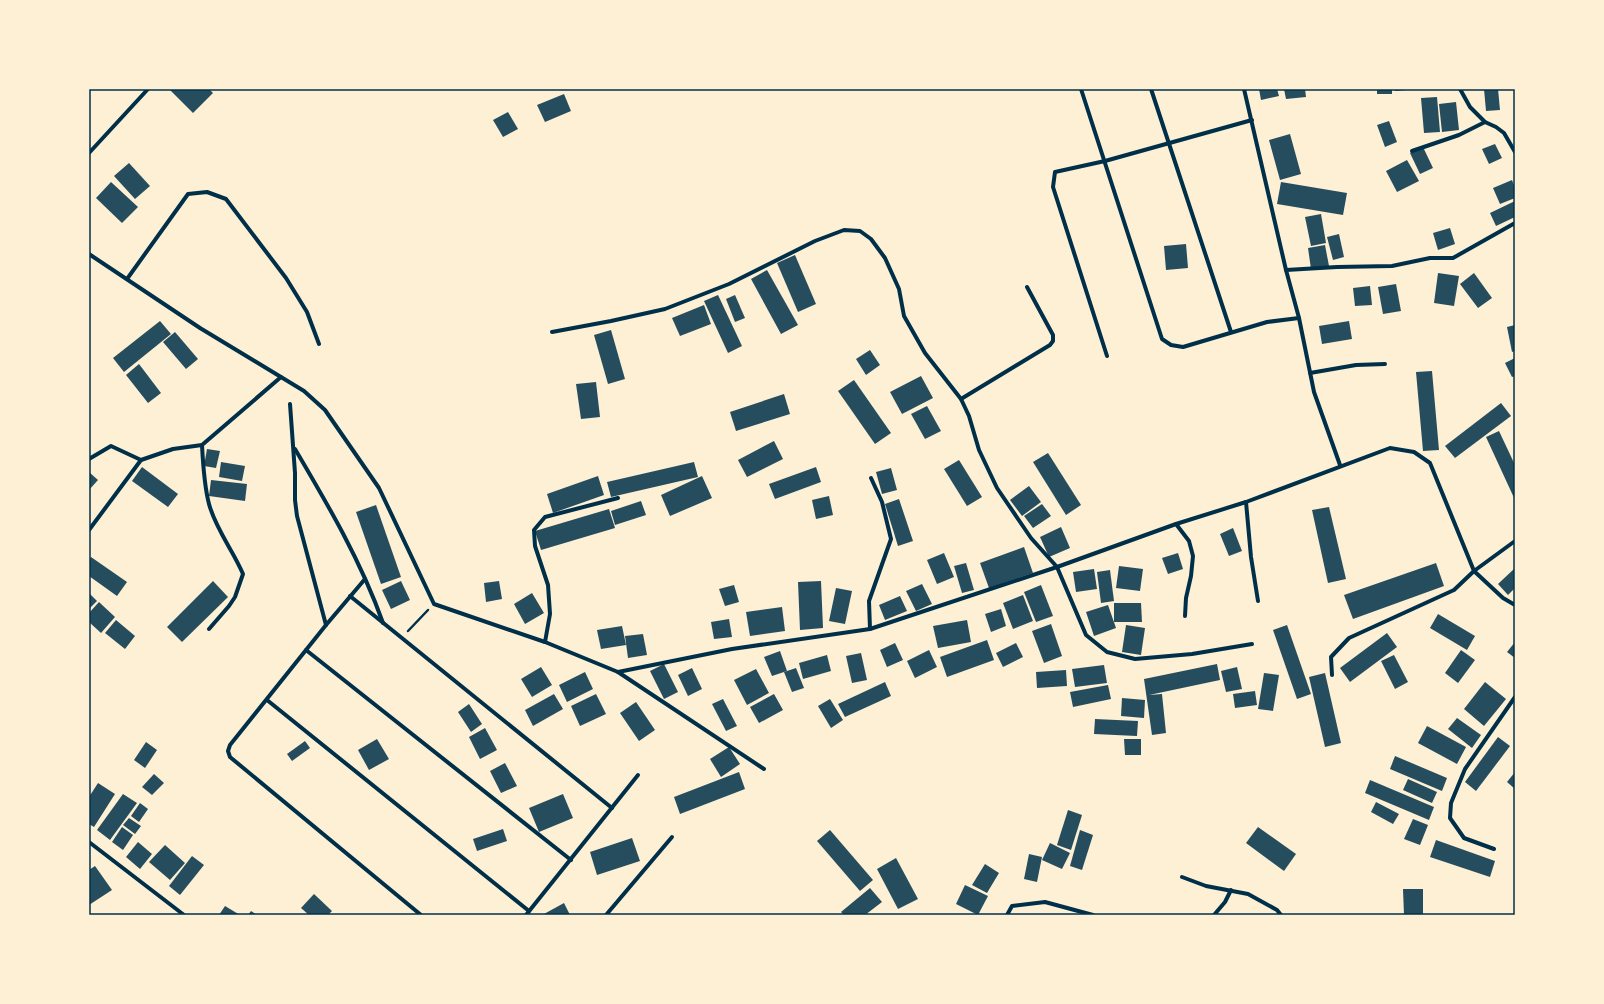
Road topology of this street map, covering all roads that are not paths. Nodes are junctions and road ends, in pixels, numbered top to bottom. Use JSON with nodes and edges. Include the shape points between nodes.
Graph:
{"nodes":[{"id":1,"x":148,"y":89,"type":"edge"},
{"id":2,"x":1081,"y":89,"type":"edge"},
{"id":3,"x":1151,"y":89,"type":"edge"},
{"id":4,"x":1244,"y":89,"type":"edge"},
{"id":5,"x":1460,"y":89,"type":"edge"},
{"id":6,"x":1252,"y":120,"type":"junction"},
{"id":7,"x":1485,"y":122,"type":"junction"},
{"id":8,"x":1168,"y":142,"type":"junction"},
{"id":9,"x":1412,"y":151,"type":"dead end"},
{"id":10,"x":1515,"y":152,"type":"edge"},
{"id":11,"x":89,"y":153,"type":"edge"},
{"id":12,"x":1105,"y":161,"type":"junction"},
{"id":13,"x":1515,"y":223,"type":"edge"},
{"id":14,"x":89,"y":254,"type":"edge"},
{"id":15,"x":1286,"y":270,"type":"junction"},
{"id":16,"x":127,"y":279,"type":"junction"},
{"id":17,"x":1027,"y":287,"type":"dead end"},
{"id":18,"x":1299,"y":318,"type":"junction"},
{"id":19,"x":552,"y":332,"type":"dead end"},
{"id":20,"x":1231,"y":332,"type":"junction"},
{"id":21,"x":319,"y":344,"type":"dead end"},
{"id":22,"x":1107,"y":356,"type":"dead end"},
{"id":23,"x":1385,"y":364,"type":"dead end"},
{"id":24,"x":1310,"y":373,"type":"junction"},
{"id":25,"x":281,"y":377,"type":"junction"},
{"id":26,"x":961,"y":399,"type":"junction"},
{"id":27,"x":290,"y":404,"type":"dead end"},
{"id":28,"x":202,"y":445,"type":"junction"},
{"id":29,"x":293,"y":447,"type":"junction"},
{"id":30,"x":89,"y":459,"type":"edge"},
{"id":31,"x":141,"y":460,"type":"junction"},
{"id":32,"x":1340,"y":465,"type":"junction"},
{"id":33,"x":871,"y":478,"type":"dead end"},
{"id":34,"x":618,"y":498,"type":"dead end"},
{"id":35,"x":1246,"y":502,"type":"junction"},
{"id":36,"x":1176,"y":524,"type":"junction"},
{"id":37,"x":89,"y":530,"type":"edge"},
{"id":38,"x":1515,"y":542,"type":"edge"},
{"id":39,"x":1057,"y":567,"type":"junction"},
{"id":40,"x":1474,"y":571,"type":"junction"},
{"id":41,"x":365,"y":579,"type":"junction"},
{"id":42,"x":350,"y":596,"type":"junction"},
{"id":43,"x":1258,"y":601,"type":"dead end"},
{"id":44,"x":1515,"y":605,"type":"edge"},
{"id":45,"x":1185,"y":616,"type":"dead end"},
{"id":46,"x":383,"y":623,"type":"junction"},
{"id":47,"x":326,"y":624,"type":"junction"},
{"id":48,"x":209,"y":629,"type":"dead end"},
{"id":49,"x":870,"y":629,"type":"junction"},
{"id":50,"x":545,"y":642,"type":"junction"},
{"id":51,"x":1252,"y":644,"type":"dead end"},
{"id":52,"x":306,"y":650,"type":"junction"},
{"id":53,"x":618,"y":672,"type":"junction"},
{"id":54,"x":1332,"y":675,"type":"dead end"},
{"id":55,"x":1515,"y":697,"type":"edge"},
{"id":56,"x":267,"y":700,"type":"junction"},
{"id":57,"x":764,"y":769,"type":"dead end"},
{"id":58,"x":638,"y":775,"type":"dead end"},
{"id":59,"x":612,"y":808,"type":"junction"},
{"id":60,"x":672,"y":837,"type":"dead end"},
{"id":61,"x":89,"y":842,"type":"edge"},
{"id":62,"x":1494,"y":849,"type":"dead end"},
{"id":63,"x":571,"y":860,"type":"junction"},
{"id":64,"x":1182,"y":877,"type":"dead end"},
{"id":65,"x":1231,"y":890,"type":"junction"},
{"id":66,"x":528,"y":913,"type":"edge"},
{"id":67,"x":184,"y":915,"type":"edge"},
{"id":68,"x":421,"y":915,"type":"edge"},
{"id":69,"x":606,"y":915,"type":"edge"},
{"id":70,"x":1007,"y":915,"type":"edge"},
{"id":71,"x":1093,"y":915,"type":"edge"},
{"id":72,"x":1214,"y":915,"type":"edge"},
{"id":73,"x":1281,"y":915,"type":"edge"}],
"edges":[{"from":1,"to":11,"type":"street"},
{"from":2,"to":12,"type":"street"},
{"from":3,"to":8,"type":"street"},
{"from":4,"to":6,"type":"street"},
{"from":5,"to":7,"type":"street","via":[[1470,107]]},
{"from":6,"to":8,"type":"street"},
{"from":6,"to":15,"type":"street"},
{"from":7,"to":9,"type":"street","via":[[1459,135]]},
{"from":7,"to":10,"type":"street","via":[[1504,133]]},
{"from":8,"to":12,"type":"street"},
{"from":8,"to":20,"type":"street"},
{"from":12,"to":20,"type":"street","via":[[1162,339],[1183,347]]},
{"from":12,"to":22,"type":"street","via":[[1055,172],[1053,187]]},
{"from":13,"to":15,"type":"street","via":[[1453,258],[1430,258],[1392,266]]},
{"from":14,"to":16,"type":"street"},
{"from":15,"to":18,"type":"street"},
{"from":16,"to":21,"type":"street","via":[[188,194],[207,192],[226,199],[286,278],[308,312]]},
{"from":16,"to":25,"type":"street","via":[[200,328]]},
{"from":17,"to":26,"type":"street","via":[[1054,335],[1053,341]]},
{"from":18,"to":20,"type":"street","via":[[1267,322]]},
{"from":18,"to":24,"type":"street"},
{"from":19,"to":26,"type":"street","via":[[665,309],[729,284],[815,241],[844,230],[860,231],[871,239],[885,258],[899,289],[904,316],[925,353]]},
{"from":23,"to":24,"type":"street","via":[[1356,365]]},
{"from":24,"to":32,"type":"street","via":[[1314,392]]},
{"from":25,"to":28,"type":"street"},
{"from":25,"to":50,"type":"street","via":[[304,391],[325,410],[378,488],[434,604]]},
{"from":26,"to":39,"type":"street","via":[[979,450],[997,488],[1031,538]]},
{"from":27,"to":29,"type":"street"},
{"from":28,"to":31,"type":"street","via":[[173,450]]},
{"from":28,"to":48,"type":"street","via":[[209,504],[224,540],[237,559],[243,574],[235,598]]},
{"from":29,"to":41,"type":"street","via":[[340,527]]},
{"from":29,"to":47,"type":"street","via":[[294,500]]},
{"from":30,"to":31,"type":"street","via":[[111,446]]},
{"from":31,"to":37,"type":"street"},
{"from":32,"to":35,"type":"street"},
{"from":32,"to":40,"type":"street","via":[[1390,448],[1414,452],[1430,463]]},
{"from":33,"to":49,"type":"street","via":[[882,502],[891,539],[869,601]]},
{"from":34,"to":50,"type":"street","via":[[545,517],[534,530],[535,546],[548,585],[550,614]]},
{"from":35,"to":36,"type":"street"},
{"from":35,"to":43,"type":"street"},
{"from":36,"to":39,"type":"street"},
{"from":36,"to":45,"type":"street","via":[[1189,541],[1193,556]]},
{"from":38,"to":40,"type":"street"},
{"from":39,"to":49,"type":"street"},
{"from":39,"to":51,"type":"street","via":[[1086,635],[1107,652],[1135,659],[1192,654]]},
{"from":40,"to":44,"type":"street","via":[[1503,598]]},
{"from":40,"to":54,"type":"street","via":[[1454,590],[1349,638],[1331,657]]},
{"from":41,"to":42,"type":"street"},
{"from":41,"to":46,"type":"street"},
{"from":42,"to":46,"type":"street"},
{"from":42,"to":47,"type":"street"},
{"from":46,"to":59,"type":"street"},
{"from":47,"to":52,"type":"street"},
{"from":49,"to":53,"type":"street","via":[[732,648]]},
{"from":50,"to":53,"type":"street"},
{"from":52,"to":56,"type":"street"},
{"from":52,"to":63,"type":"street"},
{"from":53,"to":57,"type":"street"},
{"from":55,"to":62,"type":"street","via":[[1465,769],[1451,802],[1450,818],[1464,838]]},
{"from":56,"to":66,"type":"street"},
{"from":56,"to":68,"type":"street","via":[[230,745],[230,757]]},
{"from":58,"to":59,"type":"street"},
{"from":59,"to":63,"type":"street"},
{"from":60,"to":69,"type":"street"},
{"from":61,"to":67,"type":"street"},
{"from":63,"to":66,"type":"street"},
{"from":64,"to":65,"type":"street","via":[[1206,886]]},
{"from":65,"to":72,"type":"street"},
{"from":65,"to":73,"type":"street","via":[[1248,894],[1277,910]]},
{"from":70,"to":71,"type":"street","via":[[1012,906],[1044,902]]}]}
